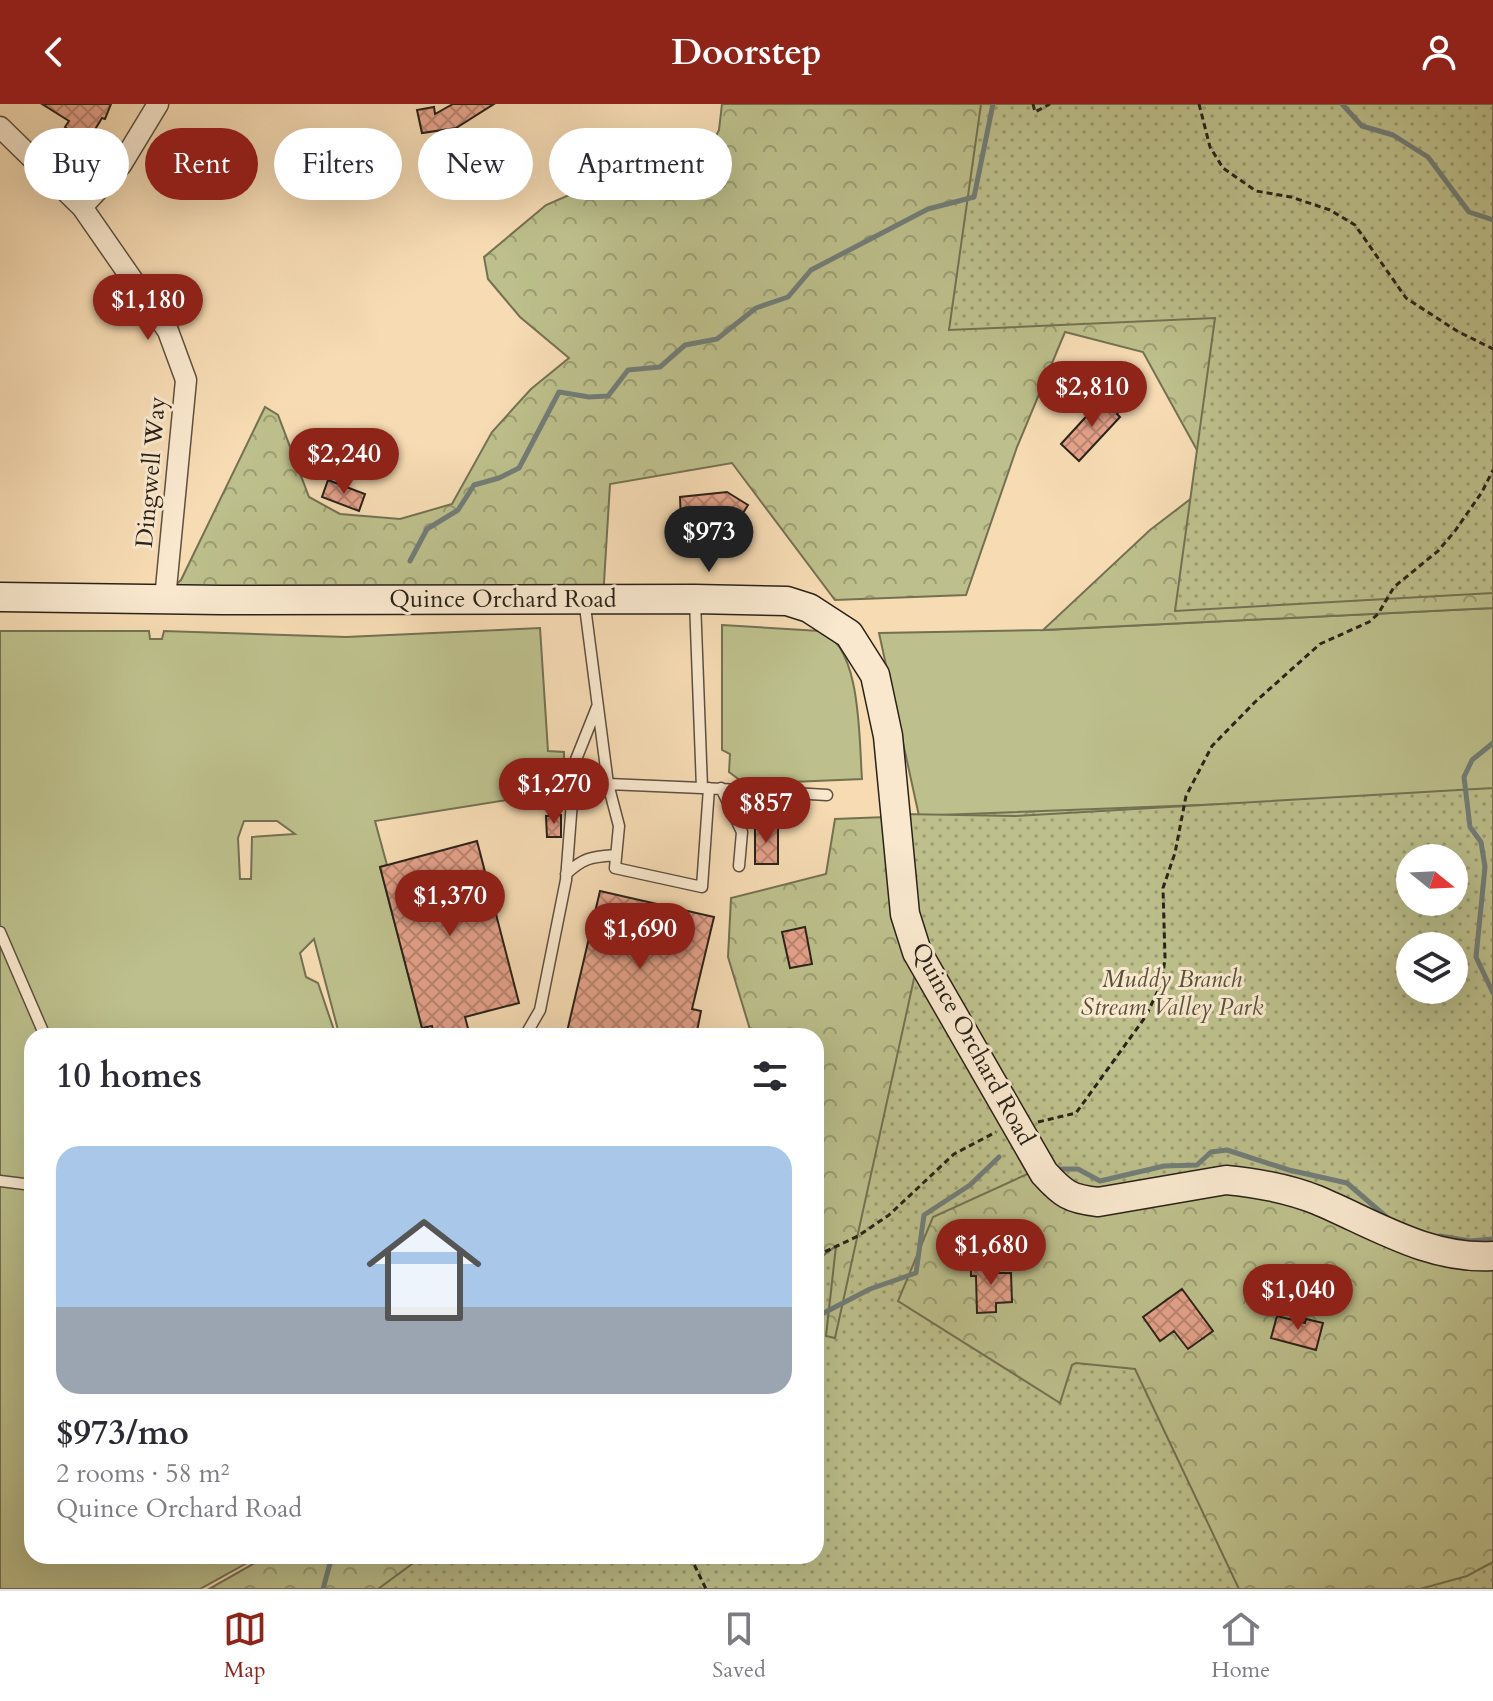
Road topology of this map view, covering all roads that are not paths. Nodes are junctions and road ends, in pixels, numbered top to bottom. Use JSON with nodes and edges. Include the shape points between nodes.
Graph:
{"nodes":[{"id":1,"x":158,"y":104,"type":"edge"},
{"id":2,"x":0,"y":127,"type":"edge"},
{"id":3,"x":82,"y":207,"type":"junction"},
{"id":4,"x":0,"y":597,"type":"edge"},
{"id":5,"x":165,"y":599,"type":"junction"},
{"id":6,"x":584,"y":599,"type":"junction"},
{"id":7,"x":695,"y":599,"type":"junction"},
{"id":8,"x":598,"y":705,"type":"junction"},
{"id":9,"x":608,"y":784,"type":"junction"},
{"id":10,"x":706,"y":788,"type":"junction"},
{"id":11,"x":721,"y":788,"type":"junction"},
{"id":12,"x":827,"y":795,"type":"dead end"},
{"id":13,"x":616,"y":855,"type":"junction"},
{"id":14,"x":739,"y":866,"type":"dead end"},
{"id":15,"x":566,"y":874,"type":"junction"},
{"id":16,"x":0,"y":932,"type":"edge"},
{"id":17,"x":42,"y":1028,"type":"edge"},
{"id":18,"x":530,"y":1028,"type":"edge"},
{"id":19,"x":0,"y":1181,"type":"edge"},
{"id":20,"x":24,"y":1184,"type":"edge"},
{"id":21,"x":1493,"y":1256,"type":"edge"}],
"edges":[{"from":1,"to":3,"type":"street","via":[[121,165]]},
{"from":2,"to":3,"type":"street","name":"Dingwell Way"},
{"from":3,"to":5,"type":"street","name":"Dingwell Way","via":[[168,331],[186,380]]},
{"from":4,"to":5,"type":"street","name":"Quince Orchard Road"},
{"from":5,"to":6,"type":"street","name":"Quince Orchard Road"},
{"from":6,"to":7,"type":"street","name":"Quince Orchard Road"},
{"from":6,"to":8,"type":"lane"},
{"from":7,"to":10,"type":"lane"},
{"from":7,"to":21,"type":"street","name":"Quince Orchard Road","via":[[787,601],[809,608],[849,634],[875,675],[888,736],[905,914],[917,952],[1044,1173],[1062,1193],[1098,1202],[1226,1180],[1247,1182],[1315,1199],[1438,1253]]},
{"from":8,"to":9,"type":"lane"},
{"from":8,"to":15,"type":"lane","via":[[575,762]]},
{"from":9,"to":10,"type":"lane"},
{"from":9,"to":13,"type":"lane","via":[[619,826]]},
{"from":10,"to":11,"type":"lane"},
{"from":10,"to":13,"type":"lane","via":[[702,887],[615,868]]},
{"from":11,"to":12,"type":"lane"},
{"from":11,"to":14,"type":"lane","via":[[742,832]]},
{"from":13,"to":15,"type":"lane","via":[[590,857]]},
{"from":15,"to":18,"type":"lane","via":[[540,1010]]},
{"from":16,"to":17,"type":"lane"},
{"from":19,"to":20,"type":"lane"}]}
